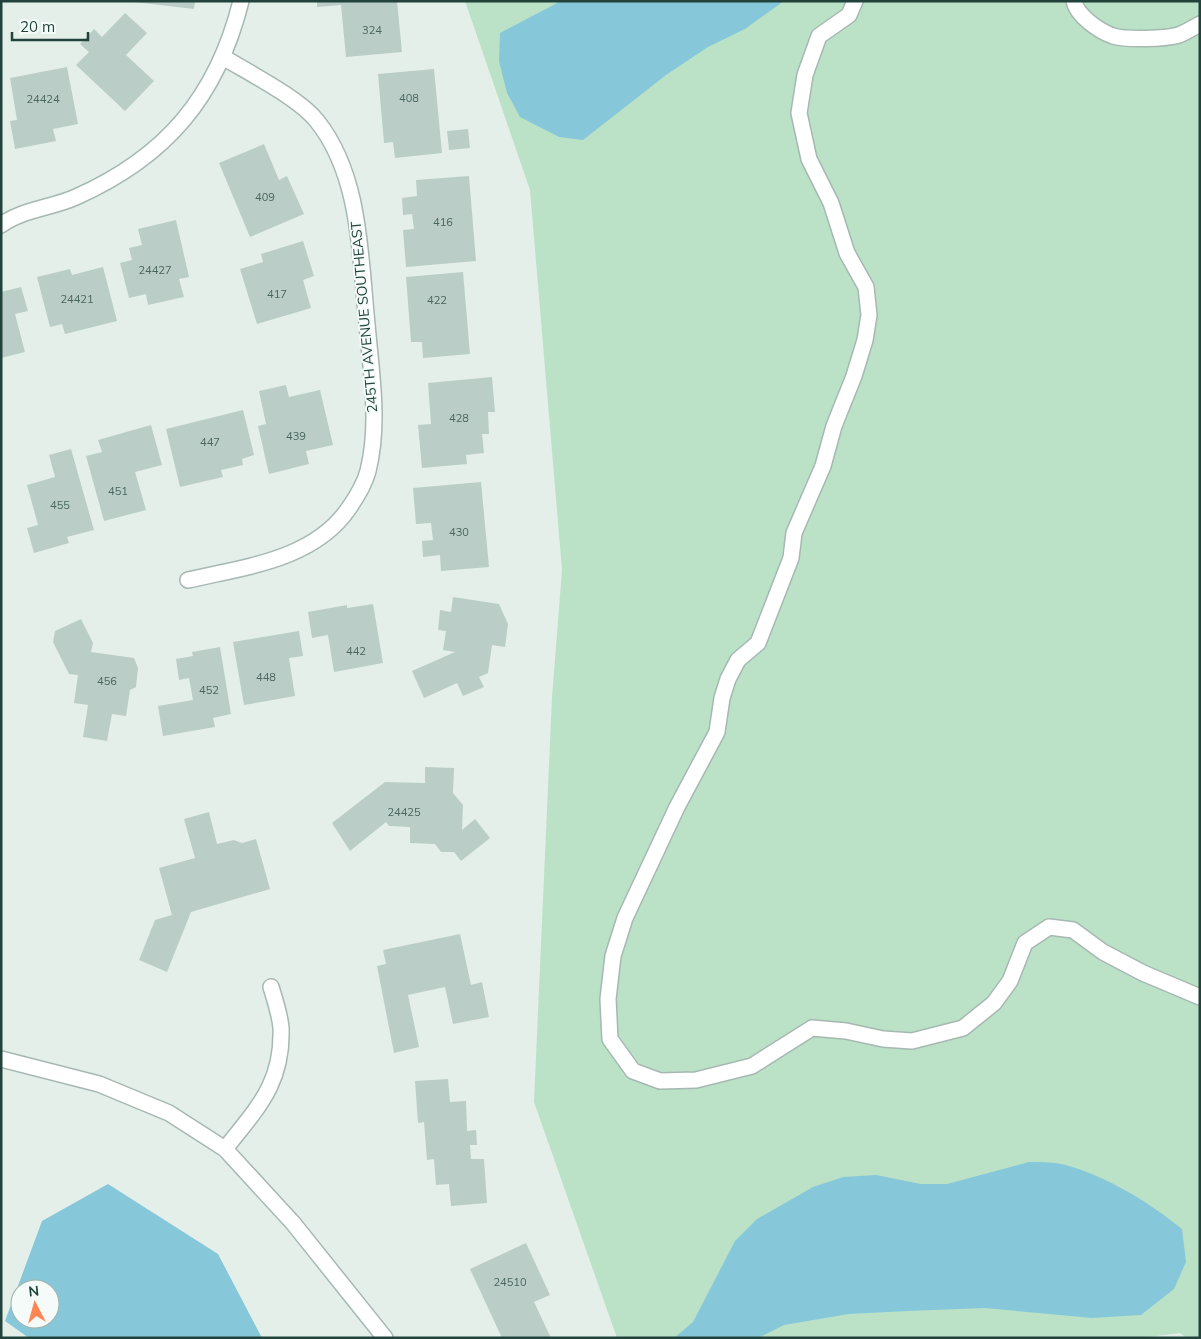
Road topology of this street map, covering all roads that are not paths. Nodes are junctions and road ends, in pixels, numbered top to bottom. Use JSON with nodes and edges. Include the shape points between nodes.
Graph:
{"nodes":[{"id":1,"x":241,"y":1,"type":"edge"},
{"id":2,"x":855,"y":1,"type":"edge"},
{"id":3,"x":1074,"y":1,"type":"edge"},
{"id":4,"x":1200,"y":24,"type":"edge"},
{"id":5,"x":223,"y":57,"type":"junction"},
{"id":6,"x":5,"y":219,"type":"edge"},
{"id":7,"x":188,"y":580,"type":"dead end"},
{"id":8,"x":272,"y":987,"type":"dead end"},
{"id":9,"x":1200,"y":996,"type":"edge"},
{"id":10,"x":1,"y":1059,"type":"edge"},
{"id":11,"x":225,"y":1149,"type":"junction"},
{"id":12,"x":385,"y":1338,"type":"edge"}],
"edges":[{"from":1,"to":5,"type":"street"},
{"from":2,"to":9,"type":"street","via":[[849,15],[819,36],[805,75],[799,114],[809,159],[831,203],[847,253],[866,287],[870,315],[865,340],[823,466],[794,533],[792,558],[758,642],[738,660],[728,679],[717,732],[625,918],[612,956],[608,999],[610,1039],[633,1071],[669,1081],[696,1080],[752,1066],[812,1028],[912,1041],[963,1028],[994,1003],[1010,981],[1025,943],[1049,927],[1073,930],[1103,952],[1142,973]]},
{"from":3,"to":4,"type":"street","via":[[1075,7],[1091,24],[1114,36],[1151,38],[1179,35]]},
{"from":5,"to":6,"type":"street","via":[[196,105],[135,166],[108,183],[67,201]]},
{"from":5,"to":7,"type":"street","name":"245TH AVENUE SOUTHEAST","via":[[286,96],[316,120],[337,154],[357,226],[374,422],[368,472],[349,508],[327,531],[300,550],[271,561]]},
{"from":8,"to":11,"type":"street","via":[[281,1026],[279,1066],[266,1098]]},
{"from":10,"to":11,"type":"street","via":[[100,1084],[170,1113]]},
{"from":11,"to":12,"type":"street","via":[[293,1223]]}]}
